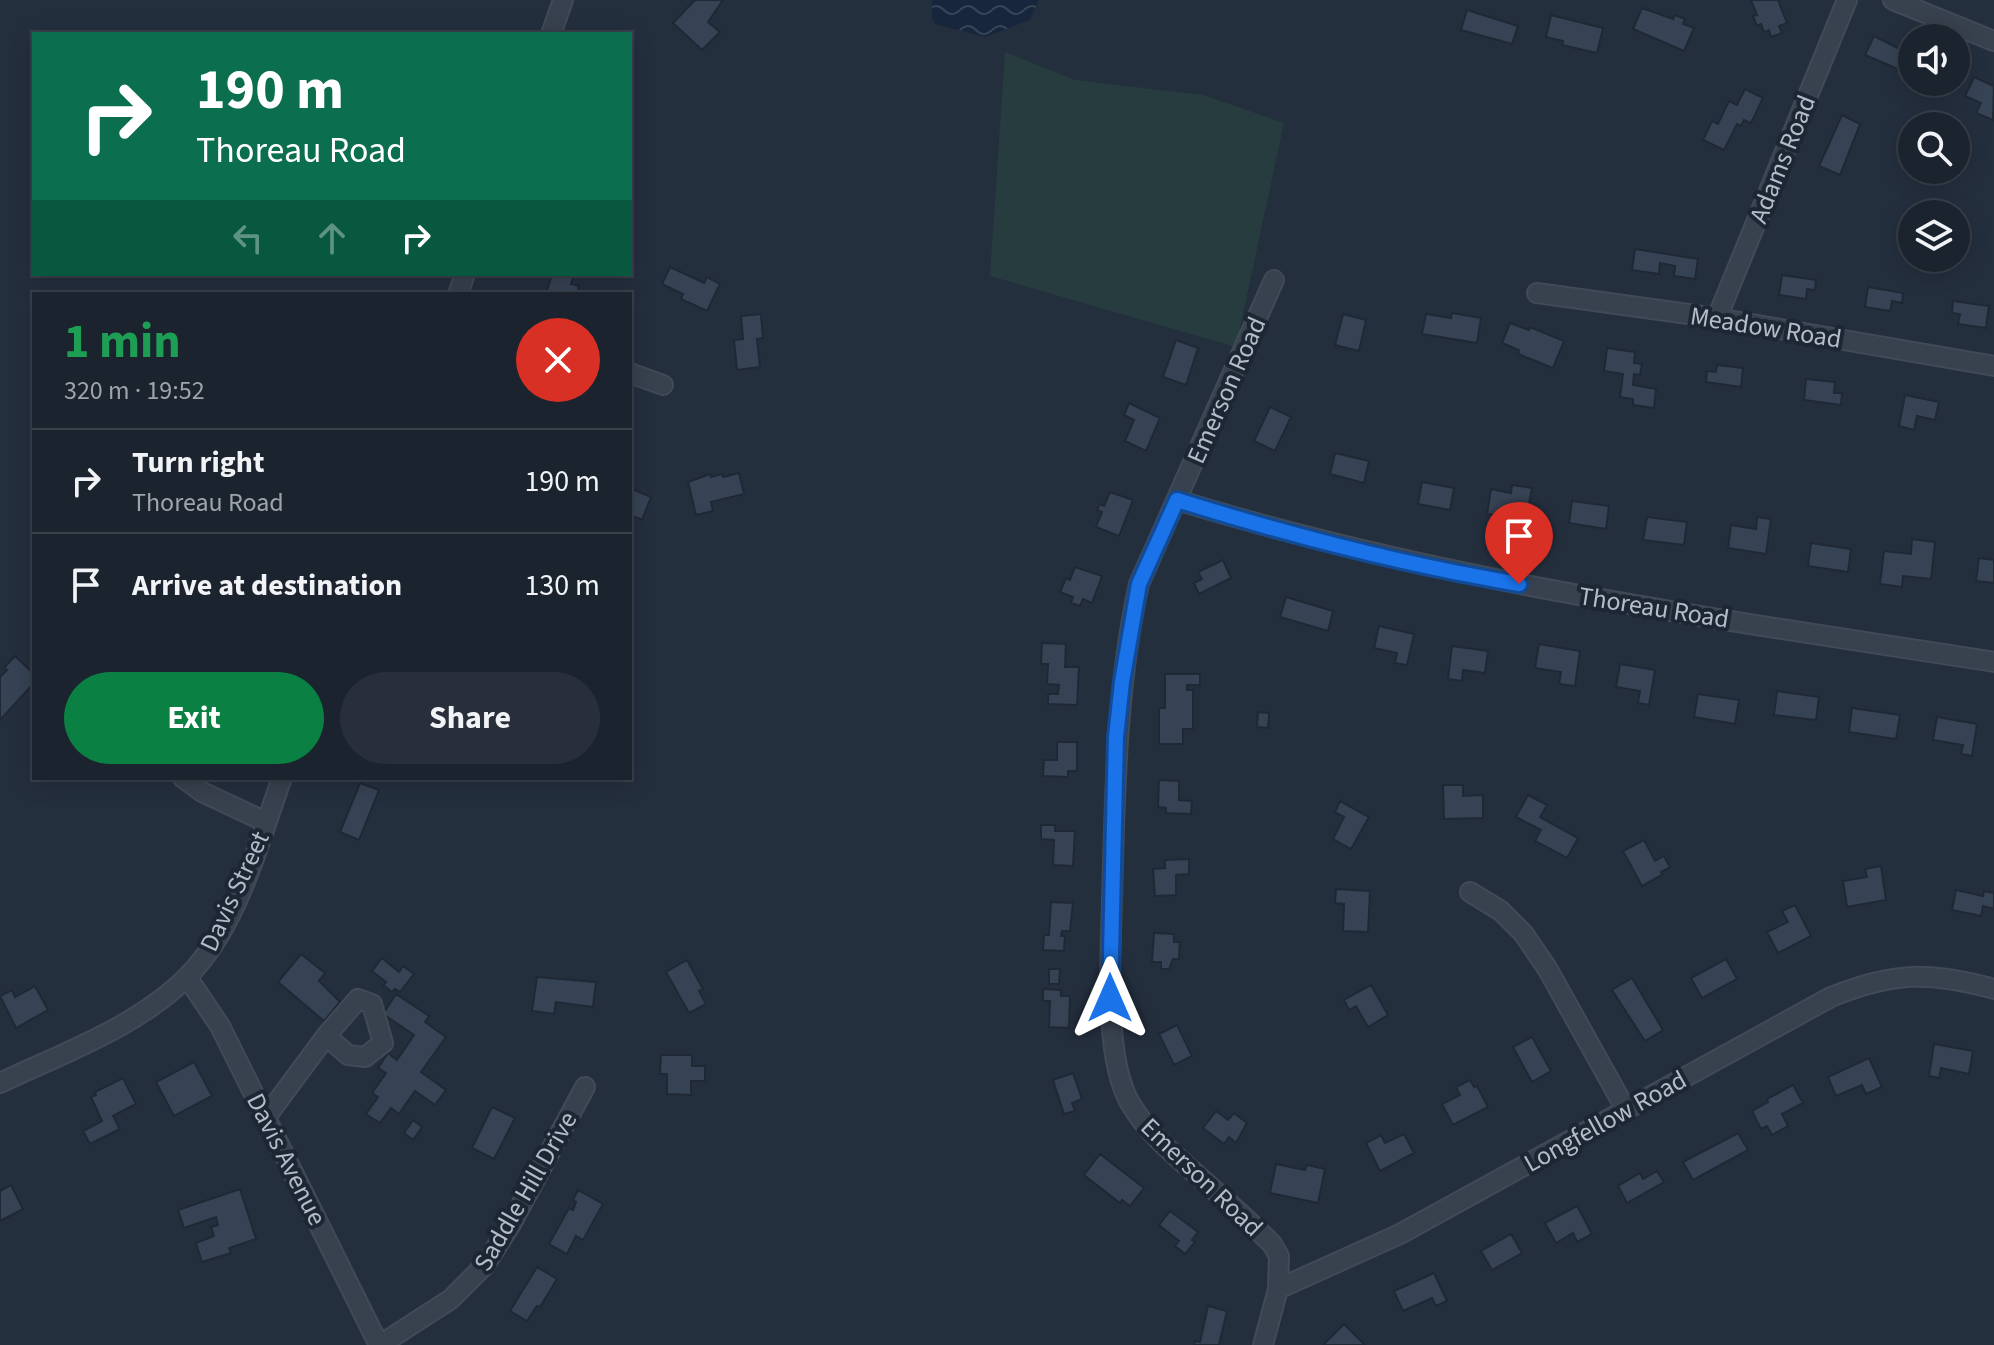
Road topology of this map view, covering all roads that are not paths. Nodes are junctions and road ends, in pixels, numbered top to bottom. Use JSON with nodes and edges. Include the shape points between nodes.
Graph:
{"nodes":[{"id":1,"x":563,"y":0,"type":"edge"},
{"id":2,"x":1847,"y":0,"type":"edge"},
{"id":3,"x":1893,"y":0,"type":"edge"},
{"id":4,"x":552,"y":32,"type":"edge"},
{"id":5,"x":1994,"y":41,"type":"edge"},
{"id":6,"x":1274,"y":280,"type":"dead end"},
{"id":7,"x":1537,"y":293,"type":"dead end"},
{"id":8,"x":1717,"y":318,"type":"junction"},
{"id":9,"x":1994,"y":366,"type":"edge"},
{"id":10,"x":632,"y":374,"type":"edge"},
{"id":11,"x":663,"y":385,"type":"dead end"},
{"id":12,"x":1177,"y":500,"type":"junction"},
{"id":13,"x":1994,"y":662,"type":"edge"},
{"id":14,"x":186,"y":780,"type":"edge"},
{"id":15,"x":281,"y":780,"type":"edge"},
{"id":16,"x":266,"y":822,"type":"junction"},
{"id":17,"x":1470,"y":892,"type":"dead end"},
{"id":18,"x":187,"y":977,"type":"junction"},
{"id":19,"x":1994,"y":989,"type":"edge"},
{"id":20,"x":326,"y":1036,"type":"dead end"},
{"id":21,"x":0,"y":1083,"type":"edge"},
{"id":22,"x":585,"y":1087,"type":"dead end"},
{"id":23,"x":1625,"y":1108,"type":"junction"},
{"id":24,"x":266,"y":1117,"type":"junction"},
{"id":25,"x":1278,"y":1289,"type":"junction"},
{"id":26,"x":380,"y":1345,"type":"edge"},
{"id":27,"x":1263,"y":1345,"type":"edge"}],
"edges":[{"from":1,"to":4,"type":"street"},
{"from":2,"to":8,"type":"street","name":"Adams Road"},
{"from":3,"to":5,"type":"street"},
{"from":6,"to":12,"type":"street","name":"Emerson Road"},
{"from":7,"to":8,"type":"street","name":"Meadow Road"},
{"from":8,"to":9,"type":"street","name":"Meadow Road"},
{"from":10,"to":11,"type":"street"},
{"from":12,"to":13,"type":"street","name":"Thoreau Road","via":[[1490,579]]},
{"from":12,"to":25,"type":"street","name":"Emerson Road","via":[[1139,584],[1122,682],[1110,966],[1116,1054],[1128,1100],[1139,1118],[1272,1244],[1279,1256]]},
{"from":14,"to":16,"type":"street"},
{"from":15,"to":16,"type":"street","name":"Davis Street"},
{"from":16,"to":18,"type":"street","name":"Davis Street","via":[[224,924]]},
{"from":17,"to":23,"type":"street","via":[[1523,933]]},
{"from":18,"to":21,"type":"street","name":"Davis Street","via":[[113,1028]]},
{"from":18,"to":24,"type":"street","name":"Davis Avenue","via":[[220,1026]]},
{"from":19,"to":23,"type":"street","name":"Longfellow Road","via":[[1938,976],[1864,984]]},
{"from":20,"to":24,"type":"street"},
{"from":22,"to":26,"type":"street","name":"Saddle Hill Drive","via":[[485,1265],[451,1299]]},
{"from":23,"to":25,"type":"street","name":"Longfellow Road","via":[[1400,1234]]},
{"from":24,"to":26,"type":"street","name":"Davis Avenue"},
{"from":25,"to":27,"type":"street"}]}
